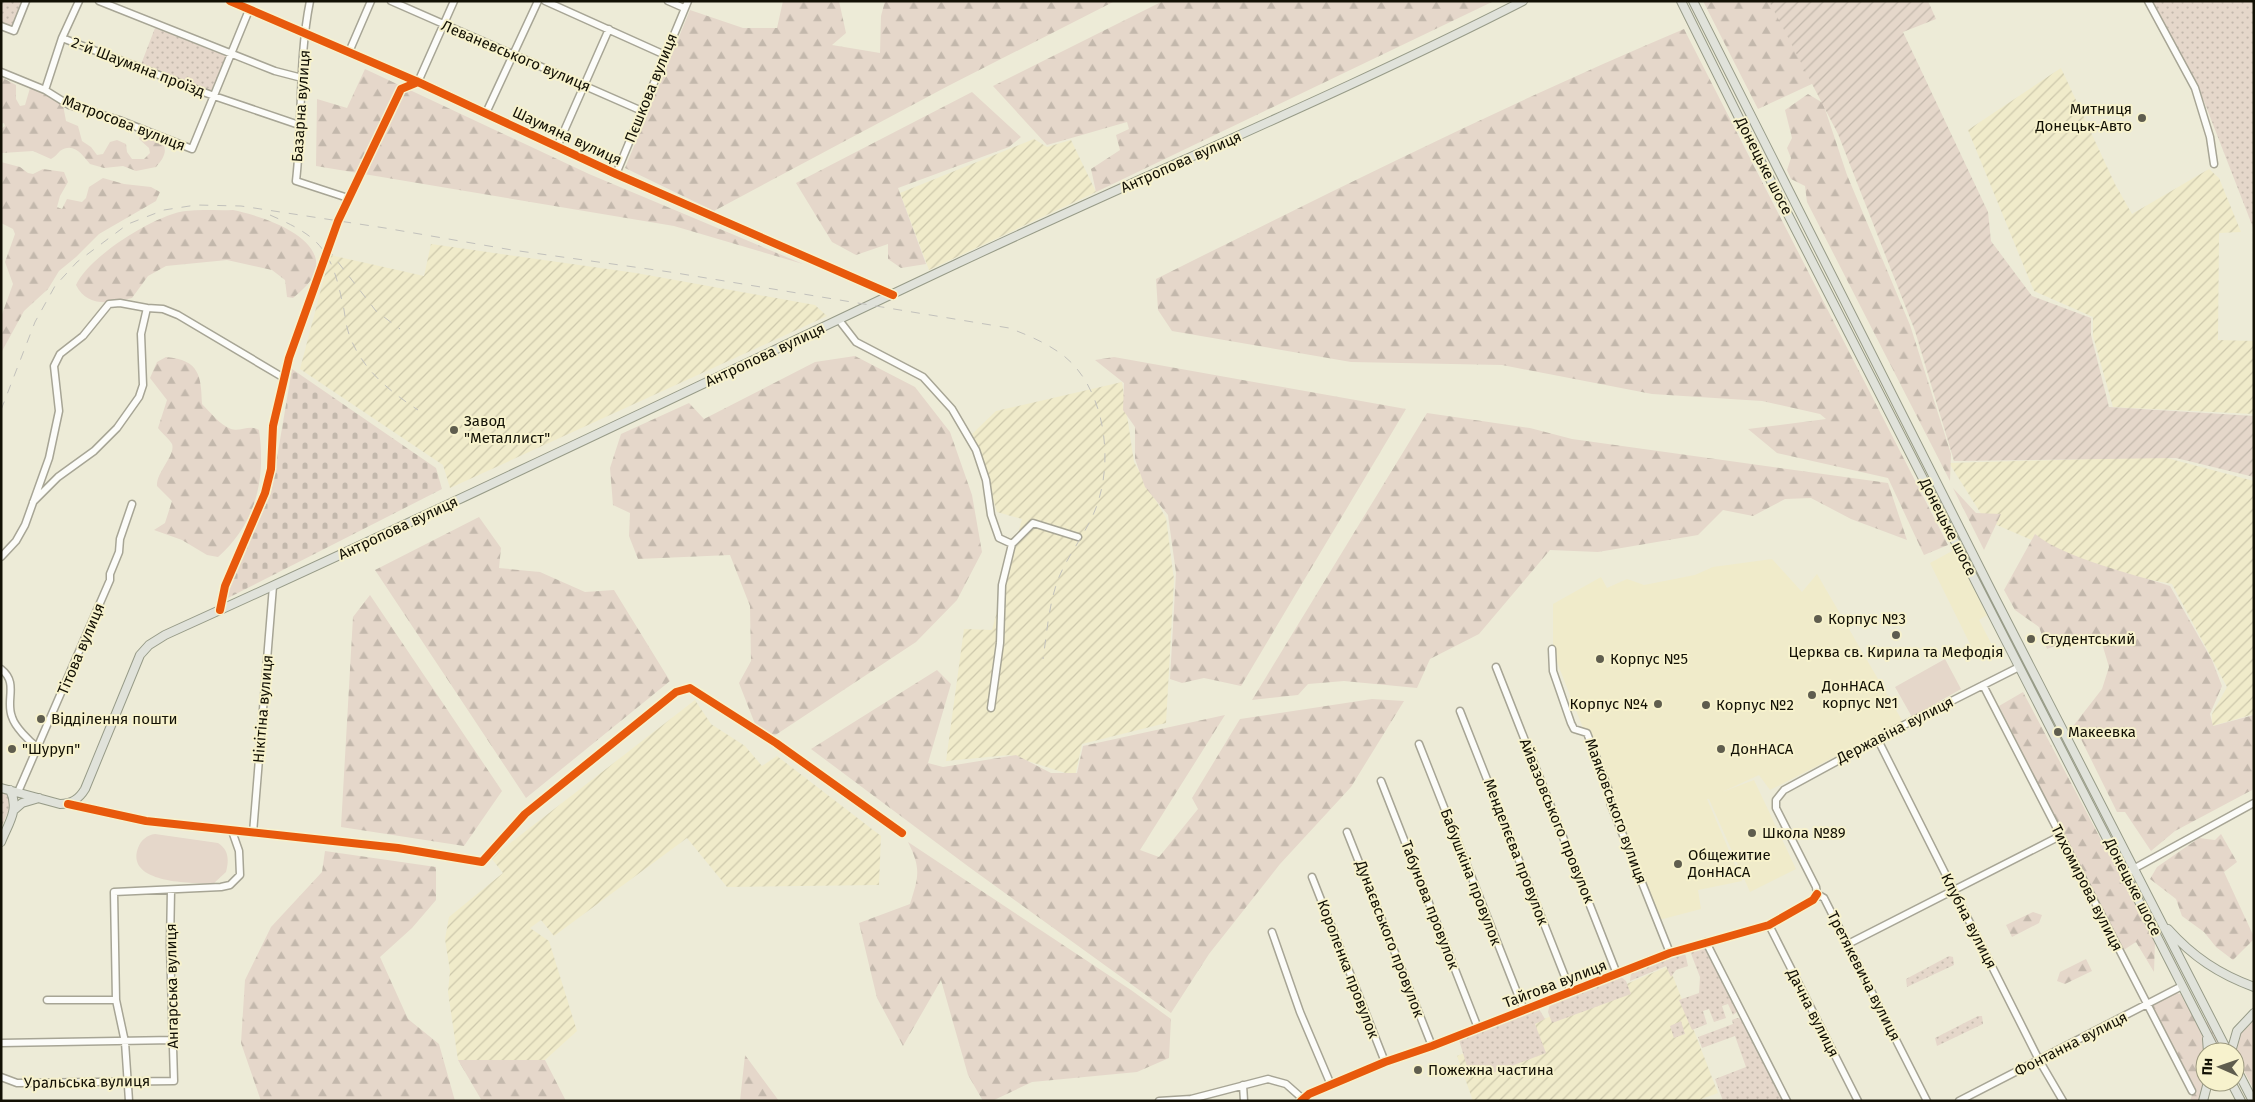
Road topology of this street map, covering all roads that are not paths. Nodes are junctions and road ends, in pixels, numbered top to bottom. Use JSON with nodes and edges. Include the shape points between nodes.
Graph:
{"nodes":[{"id":1,"x":26,"y":1,"type":"edge"},
{"id":2,"x":79,"y":1,"type":"edge"},
{"id":3,"x":99,"y":1,"type":"edge"},
{"id":4,"x":230,"y":1,"type":"edge"},
{"id":5,"x":310,"y":1,"type":"edge"},
{"id":6,"x":371,"y":1,"type":"edge"},
{"id":7,"x":391,"y":1,"type":"edge"},
{"id":8,"x":454,"y":1,"type":"edge"},
{"id":9,"x":538,"y":1,"type":"edge"},
{"id":10,"x":545,"y":1,"type":"edge"},
{"id":11,"x":668,"y":1,"type":"edge"},
{"id":12,"x":688,"y":1,"type":"edge"},
{"id":13,"x":1523,"y":1,"type":"edge"},
{"id":14,"x":1681,"y":1,"type":"edge"},
{"id":15,"x":1694,"y":1,"type":"edge"},
{"id":16,"x":2148,"y":1,"type":"edge"},
{"id":17,"x":684,"y":8,"type":"junction"},
{"id":18,"x":249,"y":10,"type":"junction"},
{"id":19,"x":444,"y":25,"type":"junction"},
{"id":20,"x":1,"y":26,"type":"edge"},
{"id":21,"x":609,"y":29,"type":"junction"},
{"id":22,"x":306,"y":34,"type":"junction"},
{"id":23,"x":62,"y":38,"type":"junction"},
{"id":24,"x":349,"y":52,"type":"junction"},
{"id":25,"x":231,"y":53,"type":"junction"},
{"id":26,"x":513,"y":54,"type":"junction"},
{"id":27,"x":665,"y":55,"type":"junction"},
{"id":28,"x":1,"y":72,"type":"edge"},
{"id":29,"x":302,"y":78,"type":"junction"},
{"id":30,"x":418,"y":82,"type":"junction"},
{"id":31,"x":583,"y":85,"type":"junction"},
{"id":32,"x":45,"y":90,"type":"junction"},
{"id":33,"x":214,"y":96,"type":"junction"},
{"id":34,"x":642,"y":111,"type":"junction"},
{"id":35,"x":486,"y":113,"type":"junction"},
{"id":36,"x":299,"y":125,"type":"junction"},
{"id":37,"x":558,"y":147,"type":"junction"},
{"id":38,"x":2214,"y":164,"type":"dead end"},
{"id":39,"x":616,"y":174,"type":"junction"},
{"id":40,"x":348,"y":198,"type":"junction"},
{"id":41,"x":893,"y":295,"type":"junction"},
{"id":42,"x":147,"y":308,"type":"junction"},
{"id":43,"x":838,"y":320,"type":"junction"},
{"id":44,"x":284,"y":378,"type":"junction"},
{"id":45,"x":33,"y":502,"type":"junction"},
{"id":46,"x":132,"y":504,"type":"dead end"},
{"id":47,"x":1078,"y":537,"type":"dead end"},
{"id":48,"x":1012,"y":544,"type":"junction"},
{"id":49,"x":1,"y":556,"type":"edge"},
{"id":50,"x":273,"y":586,"type":"junction"},
{"id":51,"x":220,"y":610,"type":"junction"},
{"id":52,"x":1552,"y":648,"type":"dead end"},
{"id":53,"x":1496,"y":667,"type":"dead end"},
{"id":54,"x":2019,"y":667,"type":"junction"},
{"id":55,"x":1,"y":669,"type":"edge"},
{"id":56,"x":1983,"y":685,"type":"junction"},
{"id":57,"x":991,"y":708,"type":"dead end"},
{"id":58,"x":1460,"y":712,"type":"dead end"},
{"id":59,"x":2067,"y":738,"type":"junction"},
{"id":60,"x":1878,"y":740,"type":"junction"},
{"id":61,"x":2058,"y":743,"type":"junction"},
{"id":62,"x":1419,"y":744,"type":"dead end"},
{"id":63,"x":38,"y":747,"type":"junction"},
{"id":64,"x":1381,"y":782,"type":"dead end"},
{"id":65,"x":1,"y":788,"type":"edge"},
{"id":66,"x":14,"y":791,"type":"junction"},
{"id":67,"x":40,"y":798,"type":"junction"},
{"id":68,"x":1776,"y":800,"type":"joint"},
{"id":69,"x":2254,"y":803,"type":"edge"},
{"id":70,"x":68,"y":804,"type":"junction"},
{"id":71,"x":14,"y":810,"type":"junction"},
{"id":72,"x":232,"y":830,"type":"junction"},
{"id":73,"x":1347,"y":832,"type":"dead end"},
{"id":74,"x":253,"y":833,"type":"junction"},
{"id":75,"x":902,"y":833,"type":"dead end"},
{"id":76,"x":2060,"y":836,"type":"junction"},
{"id":77,"x":2,"y":840,"type":"edge"},
{"id":78,"x":2134,"y":869,"type":"junction"},
{"id":79,"x":2126,"y":873,"type":"junction"},
{"id":80,"x":1312,"y":877,"type":"dead end"},
{"id":81,"x":171,"y":890,"type":"junction"},
{"id":82,"x":1953,"y":890,"type":"junction"},
{"id":83,"x":1817,"y":894,"type":"junction"},
{"id":84,"x":2161,"y":922,"type":"junction"},
{"id":85,"x":1769,"y":925,"type":"junction"},
{"id":86,"x":1272,"y":932,"type":"dead end"},
{"id":87,"x":1706,"y":942,"type":"junction"},
{"id":88,"x":1848,"y":944,"type":"junction"},
{"id":89,"x":1670,"y":953,"type":"junction"},
{"id":90,"x":1617,"y":974,"type":"junction"},
{"id":91,"x":2182,"y":986,"type":"junction"},
{"id":92,"x":2254,"y":987,"type":"edge"},
{"id":93,"x":1571,"y":992,"type":"junction"},
{"id":94,"x":47,"y":1000,"type":"dead end"},
{"id":95,"x":116,"y":1000,"type":"junction"},
{"id":96,"x":2147,"y":1004,"type":"junction"},
{"id":97,"x":2205,"y":1008,"type":"junction"},
{"id":98,"x":1524,"y":1010,"type":"junction"},
{"id":99,"x":2196,"y":1013,"type":"junction"},
{"id":100,"x":2254,"y":1013,"type":"edge"},
{"id":101,"x":2212,"y":1020,"type":"junction"},
{"id":102,"x":2203,"y":1026,"type":"junction"},
{"id":103,"x":1478,"y":1028,"type":"junction"},
{"id":104,"x":174,"y":1040,"type":"junction"},
{"id":105,"x":125,"y":1042,"type":"junction"},
{"id":106,"x":2206,"y":1042,"type":"edge"},
{"id":107,"x":2211,"y":1042,"type":"edge"},
{"id":108,"x":2224,"y":1042,"type":"edge"},
{"id":109,"x":2233,"y":1042,"type":"edge"},
{"id":110,"x":1,"y":1043,"type":"edge"},
{"id":111,"x":1432,"y":1046,"type":"junction"},
{"id":112,"x":2039,"y":1060,"type":"junction"},
{"id":113,"x":1385,"y":1062,"type":"junction"},
{"id":114,"x":1,"y":1077,"type":"edge"},
{"id":115,"x":174,"y":1081,"type":"joint"},
{"id":116,"x":128,"y":1082,"type":"junction"},
{"id":117,"x":1243,"y":1085,"type":"junction"},
{"id":118,"x":1331,"y":1085,"type":"junction"},
{"id":119,"x":2245,"y":1085,"type":"edge"},
{"id":120,"x":2192,"y":1091,"type":"dead end"},
{"id":121,"x":1302,"y":1100,"type":"edge"},
{"id":122,"x":129,"y":1101,"type":"edge"},
{"id":123,"x":1160,"y":1101,"type":"edge"},
{"id":124,"x":1244,"y":1101,"type":"edge"},
{"id":125,"x":1788,"y":1101,"type":"edge"},
{"id":126,"x":1858,"y":1101,"type":"edge"},
{"id":127,"x":1927,"y":1101,"type":"edge"},
{"id":128,"x":1959,"y":1101,"type":"edge"},
{"id":129,"x":2063,"y":1101,"type":"edge"},
{"id":130,"x":2253,"y":1101,"type":"edge"}],
"edges":[{"from":1,"to":20,"type":"street","via":[[14,31]]},
{"from":2,"to":23,"type":"street"},
{"from":3,"to":25,"type":"street"},
{"from":4,"to":18,"type":"street","name":"Шаумяна вулиця"},
{"from":5,"to":22,"type":"street","name":"Базарна вулиця"},
{"from":6,"to":24,"type":"street"},
{"from":7,"to":19,"type":"street","name":"Леваневського вулиця"},
{"from":8,"to":19,"type":"street"},
{"from":9,"to":26,"type":"street"},
{"from":10,"to":21,"type":"street"},
{"from":11,"to":17,"type":"street"},
{"from":12,"to":17,"type":"street","name":"Пєшкова вулиця"},
{"from":13,"to":41,"type":"main road","name":"Антропова вулиця","via":[[1426,51]]},
{"from":14,"to":54,"type":"main road","name":"Донецьке шосе"},
{"from":15,"to":59,"type":"main road","name":"Донецьке шосе"},
{"from":16,"to":38,"type":"street","via":[[2195,88],[2210,137]]},
{"from":17,"to":27,"type":"street","name":"Пєшкова вулиця"},
{"from":18,"to":22,"type":"street","name":"Шаумяна вулиця"},
{"from":18,"to":25,"type":"street"},
{"from":19,"to":26,"type":"street","name":"Леваневського вулиця"},
{"from":19,"to":30,"type":"street"},
{"from":21,"to":27,"type":"street"},
{"from":21,"to":31,"type":"street"},
{"from":22,"to":24,"type":"street","name":"Шаумяна вулиця"},
{"from":22,"to":29,"type":"street","name":"Базарна вулиця"},
{"from":23,"to":32,"type":"street"},
{"from":23,"to":33,"type":"street","name":"2-й Шаумяна проїзд"},
{"from":24,"to":30,"type":"street","name":"Шаумяна вулиця"},
{"from":25,"to":29,"type":"street"},
{"from":25,"to":33,"type":"street"},
{"from":26,"to":31,"type":"street","name":"Леваневського вулиця"},
{"from":26,"to":35,"type":"street"},
{"from":27,"to":34,"type":"street","name":"Пєшкова вулиця"},
{"from":28,"to":32,"type":"street","name":"Матросова вулиця"},
{"from":29,"to":36,"type":"street","name":"Базарна вулиця"},
{"from":30,"to":35,"type":"street","name":"Шаумяна вулиця"},
{"from":30,"to":40,"type":"street","via":[[401,89]]},
{"from":31,"to":34,"type":"street","name":"Леваневського вулиця"},
{"from":31,"to":37,"type":"street"},
{"from":32,"to":33,"type":"street","name":"Матросова вулиця","via":[[69,105],[192,149]]},
{"from":33,"to":36,"type":"street","name":"2-й Шаумяна проїзд"},
{"from":34,"to":39,"type":"street","name":"Пєшкова вулиця"},
{"from":35,"to":37,"type":"street","name":"Шаумяна вулиця"},
{"from":36,"to":40,"type":"street","name":"Базарна вулиця","via":[[296,181]]},
{"from":37,"to":39,"type":"street","name":"Шаумяна вулиця"},
{"from":39,"to":41,"type":"street","name":"Шаумяна вулиця"},
{"from":40,"to":44,"type":"street","via":[[317,277]]},
{"from":41,"to":43,"type":"main road","name":"Антропова вулиця"},
{"from":42,"to":44,"type":"street","via":[[163,309],[178,315]]},
{"from":42,"to":45,"type":"street","via":[[141,334],[142,385],[139,397],[94,451],[58,477]]},
{"from":42,"to":45,"type":"street","via":[[110,304],[83,336],[56,360],[59,410],[49,458]]},
{"from":43,"to":48,"type":"street","name":"Антропова вулиця","via":[[856,342],[923,377],[952,409],[976,450],[999,538]]},
{"from":43,"to":50,"type":"main road","name":"Антропова вулиця"},
{"from":44,"to":51,"type":"street","via":[[273,426],[271,469],[265,493],[225,586]]},
{"from":45,"to":49,"type":"street","via":[[16,541]]},
{"from":46,"to":63,"type":"street","name":"Тітова вулиця","via":[[110,580]]},
{"from":47,"to":48,"type":"street","via":[[1033,523]]},
{"from":48,"to":57,"type":"street","via":[[1002,585],[1000,643]]},
{"from":50,"to":51,"type":"main road","name":"Антропова вулиця"},
{"from":50,"to":74,"type":"street","name":"Нікітіна вулиця"},
{"from":51,"to":70,"type":"main road","name":"Антропова вулиця","via":[[165,635],[140,655],[85,789],[80,798]]},
{"from":52,"to":89,"type":"street","name":"Маяковського вулиця","via":[[1553,671],[1571,723],[1574,729],[1587,733],[1608,788],[1611,805]]},
{"from":53,"to":90,"type":"street","name":"Айвазовського провулок"},
{"from":54,"to":56,"type":"street","name":"Державіна вулиця"},
{"from":54,"to":61,"type":"main road","name":"Донецьке шосе"},
{"from":55,"to":63,"type":"street","via":[[7,674],[12,687],[12,718],[26,739]]},
{"from":56,"to":60,"type":"street","name":"Державіна вулиця"},
{"from":56,"to":76,"type":"street","name":"Тихомирова вулиця"},
{"from":58,"to":93,"type":"street","name":"Менделєєва провулок"},
{"from":59,"to":61,"type":"main road"},
{"from":59,"to":78,"type":"main road","name":"Донецьке шосе"},
{"from":60,"to":68,"type":"street","name":"Державіна вулиця","via":[[1784,790]]},
{"from":60,"to":82,"type":"street","name":"Клубна вулиця"},
{"from":61,"to":79,"type":"main road","name":"Донецьке шосе"},
{"from":62,"to":98,"type":"street","name":"Бабушкіна провулок"},
{"from":63,"to":66,"type":"street","name":"Тітова вулиця"},
{"from":64,"to":103,"type":"street","name":"Табунова провулок"},
{"from":65,"to":66,"type":"main road"},
{"from":66,"to":67,"type":"main road"},
{"from":66,"to":71,"type":"main road"},
{"from":67,"to":70,"type":"main road"},
{"from":67,"to":71,"type":"main road","via":[[22,803]]},
{"from":68,"to":83,"type":"street","name":"Третякевича вулиця","via":[[1776,808]]},
{"from":69,"to":78,"type":"street"},
{"from":70,"to":72,"type":"street","via":[[129,818]]},
{"from":71,"to":77,"type":"main road"},
{"from":72,"to":74,"type":"street"},
{"from":72,"to":81,"type":"street","via":[[241,867],[236,881],[221,887]]},
{"from":73,"to":111,"type":"street","name":"Дунаєвського провулок"},
{"from":74,"to":75,"type":"street","via":[[398,848],[482,862],[525,814],[676,692],[690,688],[776,743]]},
{"from":76,"to":82,"type":"street"},
{"from":76,"to":96,"type":"street","name":"Тихомирова вулиця"},
{"from":78,"to":79,"type":"street"},
{"from":78,"to":84,"type":"main road","name":"Донецьке шосе"},
{"from":79,"to":91,"type":"main road","name":"Донецьке шосе"},
{"from":80,"to":113,"type":"street","name":"Короленка провулок"},
{"from":81,"to":95,"type":"street","via":[[114,892]]},
{"from":81,"to":104,"type":"street","name":"Ангарська вулиця"},
{"from":82,"to":88,"type":"street"},
{"from":82,"to":112,"type":"street","name":"Клубна вулиця"},
{"from":83,"to":85,"type":"street","name":"Тайгова вулиця","via":[[1814,900]]},
{"from":83,"to":88,"type":"street","name":"Третякевича вулиця","via":[[1824,898]]},
{"from":84,"to":92,"type":"main road","via":[[2186,950],[2207,966]]},
{"from":84,"to":97,"type":"main road","name":"Донецьке шосе"},
{"from":85,"to":87,"type":"street","name":"Тайгова вулиця"},
{"from":85,"to":126,"type":"street","name":"Дачна вулиця"},
{"from":86,"to":118,"type":"street","via":[[1300,1012]]},
{"from":87,"to":89,"type":"street","name":"Тайгова вулиця"},
{"from":87,"to":125,"type":"street"},
{"from":88,"to":127,"type":"street","name":"Третякевича вулиця"},
{"from":89,"to":90,"type":"street","name":"Тайгова вулиця"},
{"from":90,"to":93,"type":"street","name":"Тайгова вулиця"},
{"from":91,"to":96,"type":"street","name":"Фонтанна вулиця"},
{"from":91,"to":99,"type":"main road","name":"Донецьке шосе"},
{"from":93,"to":98,"type":"street","name":"Тайгова вулиця"},
{"from":94,"to":95,"type":"street"},
{"from":95,"to":105,"type":"street"},
{"from":96,"to":112,"type":"street","name":"Фонтанна вулиця"},
{"from":96,"to":120,"type":"street","name":"Тихомирова вулиця"},
{"from":97,"to":99,"type":"main road","via":[[2202,1015]]},
{"from":97,"to":101,"type":"main road","name":"Донецьке шосе"},
{"from":98,"to":103,"type":"street","name":"Тайгова вулиця"},
{"from":99,"to":102,"type":"main road","name":"Донецьке шосе"},
{"from":100,"to":109,"type":"main road","via":[[2237,1031]]},
{"from":101,"to":102,"type":"main road","via":[[2205,1018]]},
{"from":101,"to":108,"type":"main road","name":"Донецьке шосе"},
{"from":102,"to":106,"type":"main road"},
{"from":102,"to":107,"type":"main road","name":"Донецьке шосе"},
{"from":103,"to":111,"type":"street","name":"Тайгова вулиця"},
{"from":104,"to":105,"type":"street"},
{"from":104,"to":115,"type":"street","name":"Ангарська вулиця"},
{"from":105,"to":110,"type":"street"},
{"from":105,"to":116,"type":"street"},
{"from":111,"to":113,"type":"street","name":"Тайгова вулиця"},
{"from":112,"to":128,"type":"street","name":"Фонтанна вулиця"},
{"from":112,"to":129,"type":"street","name":"Клубна вулиця"},
{"from":113,"to":118,"type":"street","name":"Тайгова вулиця"},
{"from":114,"to":116,"type":"street","name":"Уральська вулиця","via":[[17,1084]]},
{"from":115,"to":116,"type":"street","name":"Уральська вулиця"},
{"from":116,"to":122,"type":"street"},
{"from":117,"to":121,"type":"street","via":[[1277,1080]]},
{"from":117,"to":123,"type":"street","via":[[1191,1098]]},
{"from":117,"to":124,"type":"street"},
{"from":118,"to":121,"type":"street","name":"Тайгова вулиця"},
{"from":119,"to":130,"type":"main road"}]}
